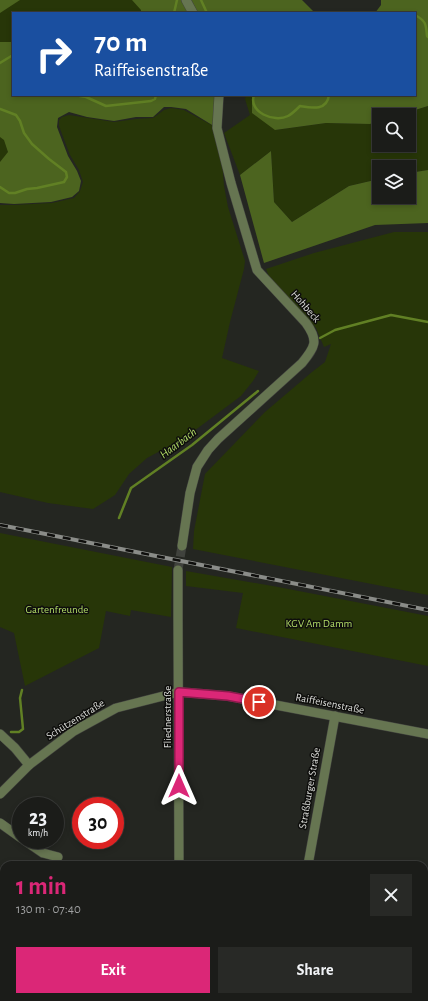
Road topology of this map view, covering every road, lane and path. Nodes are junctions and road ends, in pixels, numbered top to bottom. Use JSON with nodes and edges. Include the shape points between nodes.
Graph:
{"nodes":[{"id":1,"x":187,"y":2,"type":"edge"},
{"id":2,"x":192,"y":12,"type":"edge"},
{"id":3,"x":219,"y":96,"type":"edge"},
{"id":4,"x":182,"y":546,"type":"tunnel mouth"},
{"id":5,"x":178,"y":570,"type":"tunnel mouth"},
{"id":6,"x":179,"y":692,"type":"junction"},
{"id":7,"x":335,"y":716,"type":"junction"},
{"id":8,"x":0,"y":734,"type":"edge"},
{"id":9,"x":428,"y":734,"type":"edge"},
{"id":10,"x":30,"y":764,"type":"junction"},
{"id":11,"x":0,"y":794,"type":"edge"},
{"id":12,"x":0,"y":823,"type":"edge"},
{"id":13,"x":12,"y":832,"type":"edge"},
{"id":14,"x":37,"y":849,"type":"edge"},
{"id":15,"x":58,"y":858,"type":"dead end"},
{"id":16,"x":179,"y":861,"type":"edge"},
{"id":17,"x":309,"y":861,"type":"edge"}],
"edges":[{"from":1,"to":2,"type":"street"},
{"from":3,"to":4,"type":"street","name":"Hohbeck","via":[[217,128],[258,270],[306,323],[314,341],[313,348],[302,363],[218,439],[197,467],[190,493]]},
{"from":5,"to":6,"type":"street","name":"Fliednerstraße"},
{"from":6,"to":7,"type":"street","name":"Raiffeisenstraße","via":[[228,696]]},
{"from":6,"to":10,"type":"street","name":"Schützenstraße","via":[[116,708],[74,731]]},
{"from":6,"to":16,"type":"street","name":"Fliednerstraße"},
{"from":7,"to":9,"type":"street","name":"Raiffeisenstraße"},
{"from":7,"to":17,"type":"street","name":"Straßburger Straße"},
{"from":8,"to":10,"type":"street"},
{"from":10,"to":11,"type":"street","name":"Schützenstraße"},
{"from":12,"to":13,"type":"street"},
{"from":14,"to":15,"type":"street"}]}
